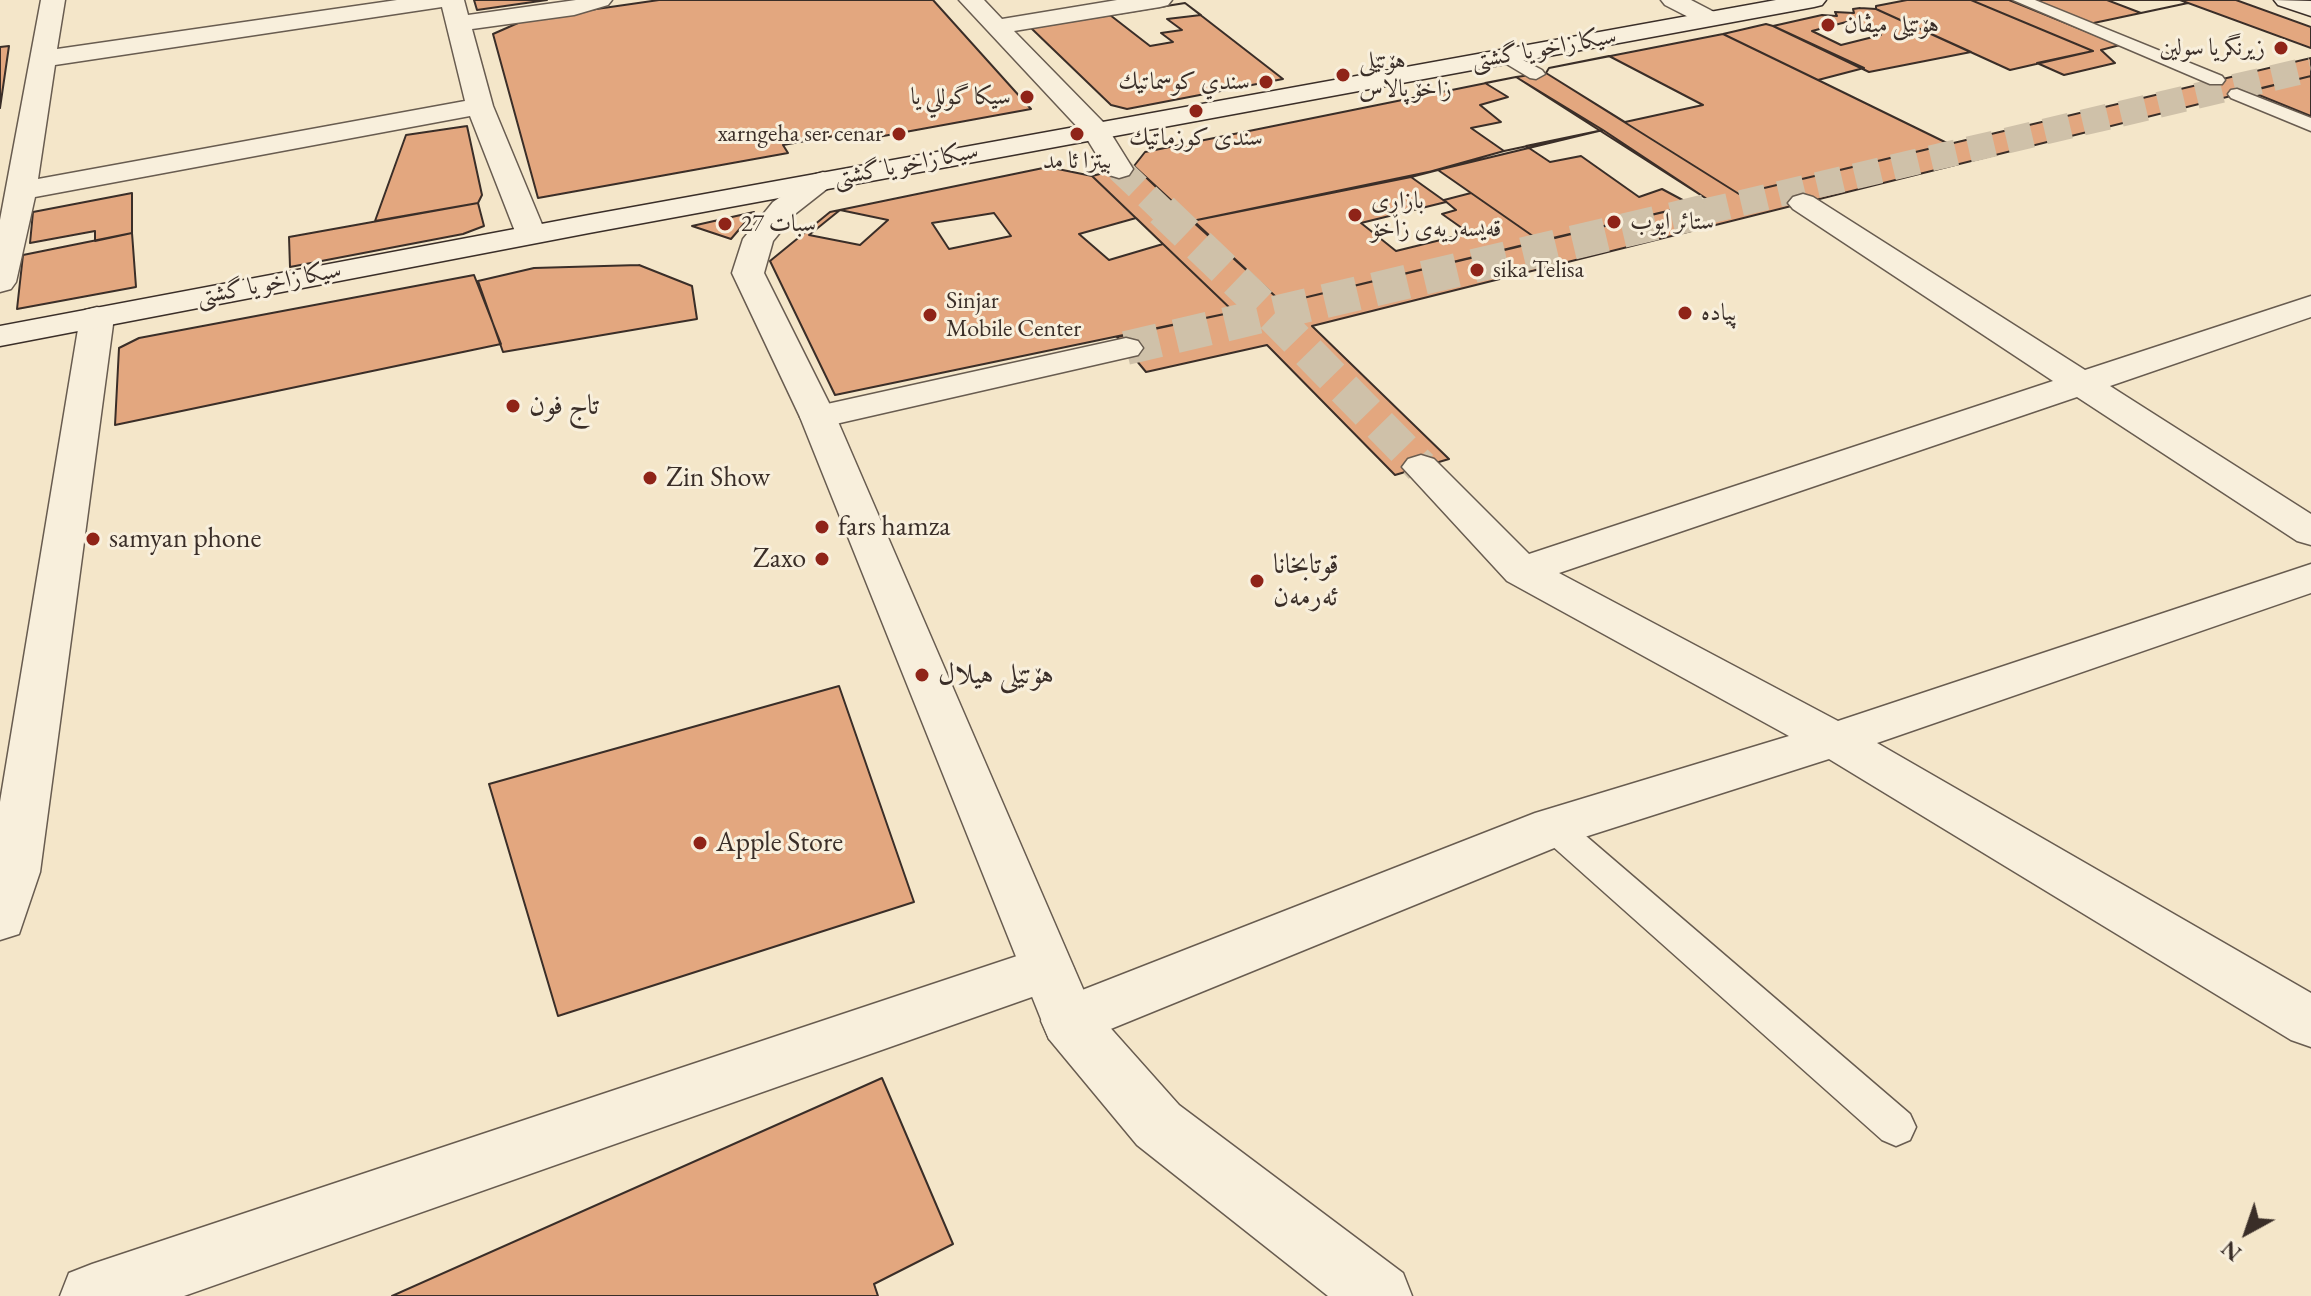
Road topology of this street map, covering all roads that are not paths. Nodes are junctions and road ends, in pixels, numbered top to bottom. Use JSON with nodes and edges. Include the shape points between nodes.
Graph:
{"nodes":[{"id":1,"x":53,"y":0,"type":"edge"},
{"id":2,"x":600,"y":0,"type":"edge"},
{"id":3,"x":971,"y":0,"type":"edge"},
{"id":4,"x":1160,"y":0,"type":"edge"},
{"id":5,"x":1673,"y":0,"type":"edge"},
{"id":6,"x":1814,"y":0,"type":"edge"},
{"id":7,"x":2021,"y":0,"type":"edge"},
{"id":8,"x":2286,"y":0,"type":"edge"},
{"id":9,"x":452,"y":8,"type":"edge"},
{"id":10,"x":2311,"y":9,"type":"edge"},
{"id":11,"x":1710,"y":19,"type":"junction"},
{"id":12,"x":996,"y":27,"type":"junction"},
{"id":13,"x":1506,"y":56,"type":"junction"},
{"id":14,"x":42,"y":59,"type":"junction"},
{"id":15,"x":1536,"y":74,"type":"dead end"},
{"id":16,"x":2216,"y":80,"type":"dead end"},
{"id":17,"x":2237,"y":94,"type":"dead end"},
{"id":18,"x":480,"y":106,"type":"junction"},
{"id":19,"x":2311,"y":125,"type":"edge"},
{"id":20,"x":1095,"y":130,"type":"junction"},
{"id":21,"x":1119,"y":169,"type":"tunnel mouth"},
{"id":22,"x":823,"y":181,"type":"junction"},
{"id":23,"x":22,"y":191,"type":"junction"},
{"id":24,"x":1803,"y":203,"type":"dead end"},
{"id":25,"x":531,"y":234,"type":"junction"},
{"id":26,"x":0,"y":282,"type":"edge"},
{"id":27,"x":2311,"y":306,"type":"edge"},
{"id":28,"x":97,"y":317,"type":"junction"},
{"id":29,"x":0,"y":336,"type":"edge"},
{"id":30,"x":1126,"y":348,"type":"tunnel mouth"},
{"id":31,"x":2086,"y":384,"type":"junction"},
{"id":32,"x":818,"y":417,"type":"junction"},
{"id":33,"x":1421,"y":467,"type":"tunnel mouth"},
{"id":34,"x":2311,"y":532,"type":"edge"},
{"id":35,"x":1522,"y":571,"type":"junction"},
{"id":36,"x":2311,"y":578,"type":"edge"},
{"id":37,"x":1834,"y":740,"type":"junction"},
{"id":38,"x":1553,"y":827,"type":"junction"},
{"id":39,"x":5,"y":888,"type":"edge"},
{"id":40,"x":1047,"y":969,"type":"junction"},
{"id":41,"x":1069,"y":1021,"type":"junction"},
{"id":42,"x":2311,"y":1022,"type":"edge"},
{"id":43,"x":1896,"y":1127,"type":"dead end"},
{"id":44,"x":92,"y":1296,"type":"edge"},
{"id":45,"x":1380,"y":1296,"type":"edge"}],
"edges":[{"from":1,"to":14,"type":"street"},
{"from":2,"to":9,"type":"street","via":[[574,8]]},
{"from":3,"to":12,"type":"street"},
{"from":4,"to":12,"type":"street"},
{"from":5,"to":11,"type":"street"},
{"from":6,"to":11,"type":"street","name":"سیکا زاخو یا گشتى"},
{"from":7,"to":16,"type":"lane"},
{"from":8,"to":10,"type":"street"},
{"from":9,"to":14,"type":"street"},
{"from":9,"to":18,"type":"street"},
{"from":11,"to":13,"type":"street","name":"سیکا زاخو یا گشتى"},
{"from":12,"to":20,"type":"street"},
{"from":13,"to":15,"type":"lane"},
{"from":13,"to":20,"type":"street","name":"سیکا زاخو یا گشتى"},
{"from":14,"to":23,"type":"street"},
{"from":17,"to":19,"type":"lane"},
{"from":18,"to":23,"type":"street"},
{"from":18,"to":25,"type":"street"},
{"from":20,"to":21,"type":"street"},
{"from":20,"to":22,"type":"street","name":"سیکا زاخو یا گشتى"},
{"from":22,"to":25,"type":"street","name":"سیکا زاخو یا گشتى"},
{"from":22,"to":32,"type":"street","via":[[784,208],[758,239],[748,273]]},
{"from":23,"to":26,"type":"street"},
{"from":24,"to":31,"type":"street"},
{"from":25,"to":28,"type":"street","name":"سیکا زاخو یا گشتى"},
{"from":27,"to":31,"type":"street"},
{"from":28,"to":29,"type":"street","name":"سیکا زاخو یا گشتى"},
{"from":28,"to":39,"type":"street"},
{"from":30,"to":32,"type":"street"},
{"from":31,"to":34,"type":"street"},
{"from":31,"to":35,"type":"street"},
{"from":32,"to":40,"type":"street"},
{"from":33,"to":35,"type":"street"},
{"from":35,"to":37,"type":"street"},
{"from":36,"to":37,"type":"street"},
{"from":37,"to":38,"type":"street"},
{"from":37,"to":42,"type":"street"},
{"from":38,"to":41,"type":"street"},
{"from":38,"to":43,"type":"lane"},
{"from":40,"to":41,"type":"street"},
{"from":40,"to":44,"type":"street"},
{"from":41,"to":45,"type":"street","via":[[1158,1125]]}]}
